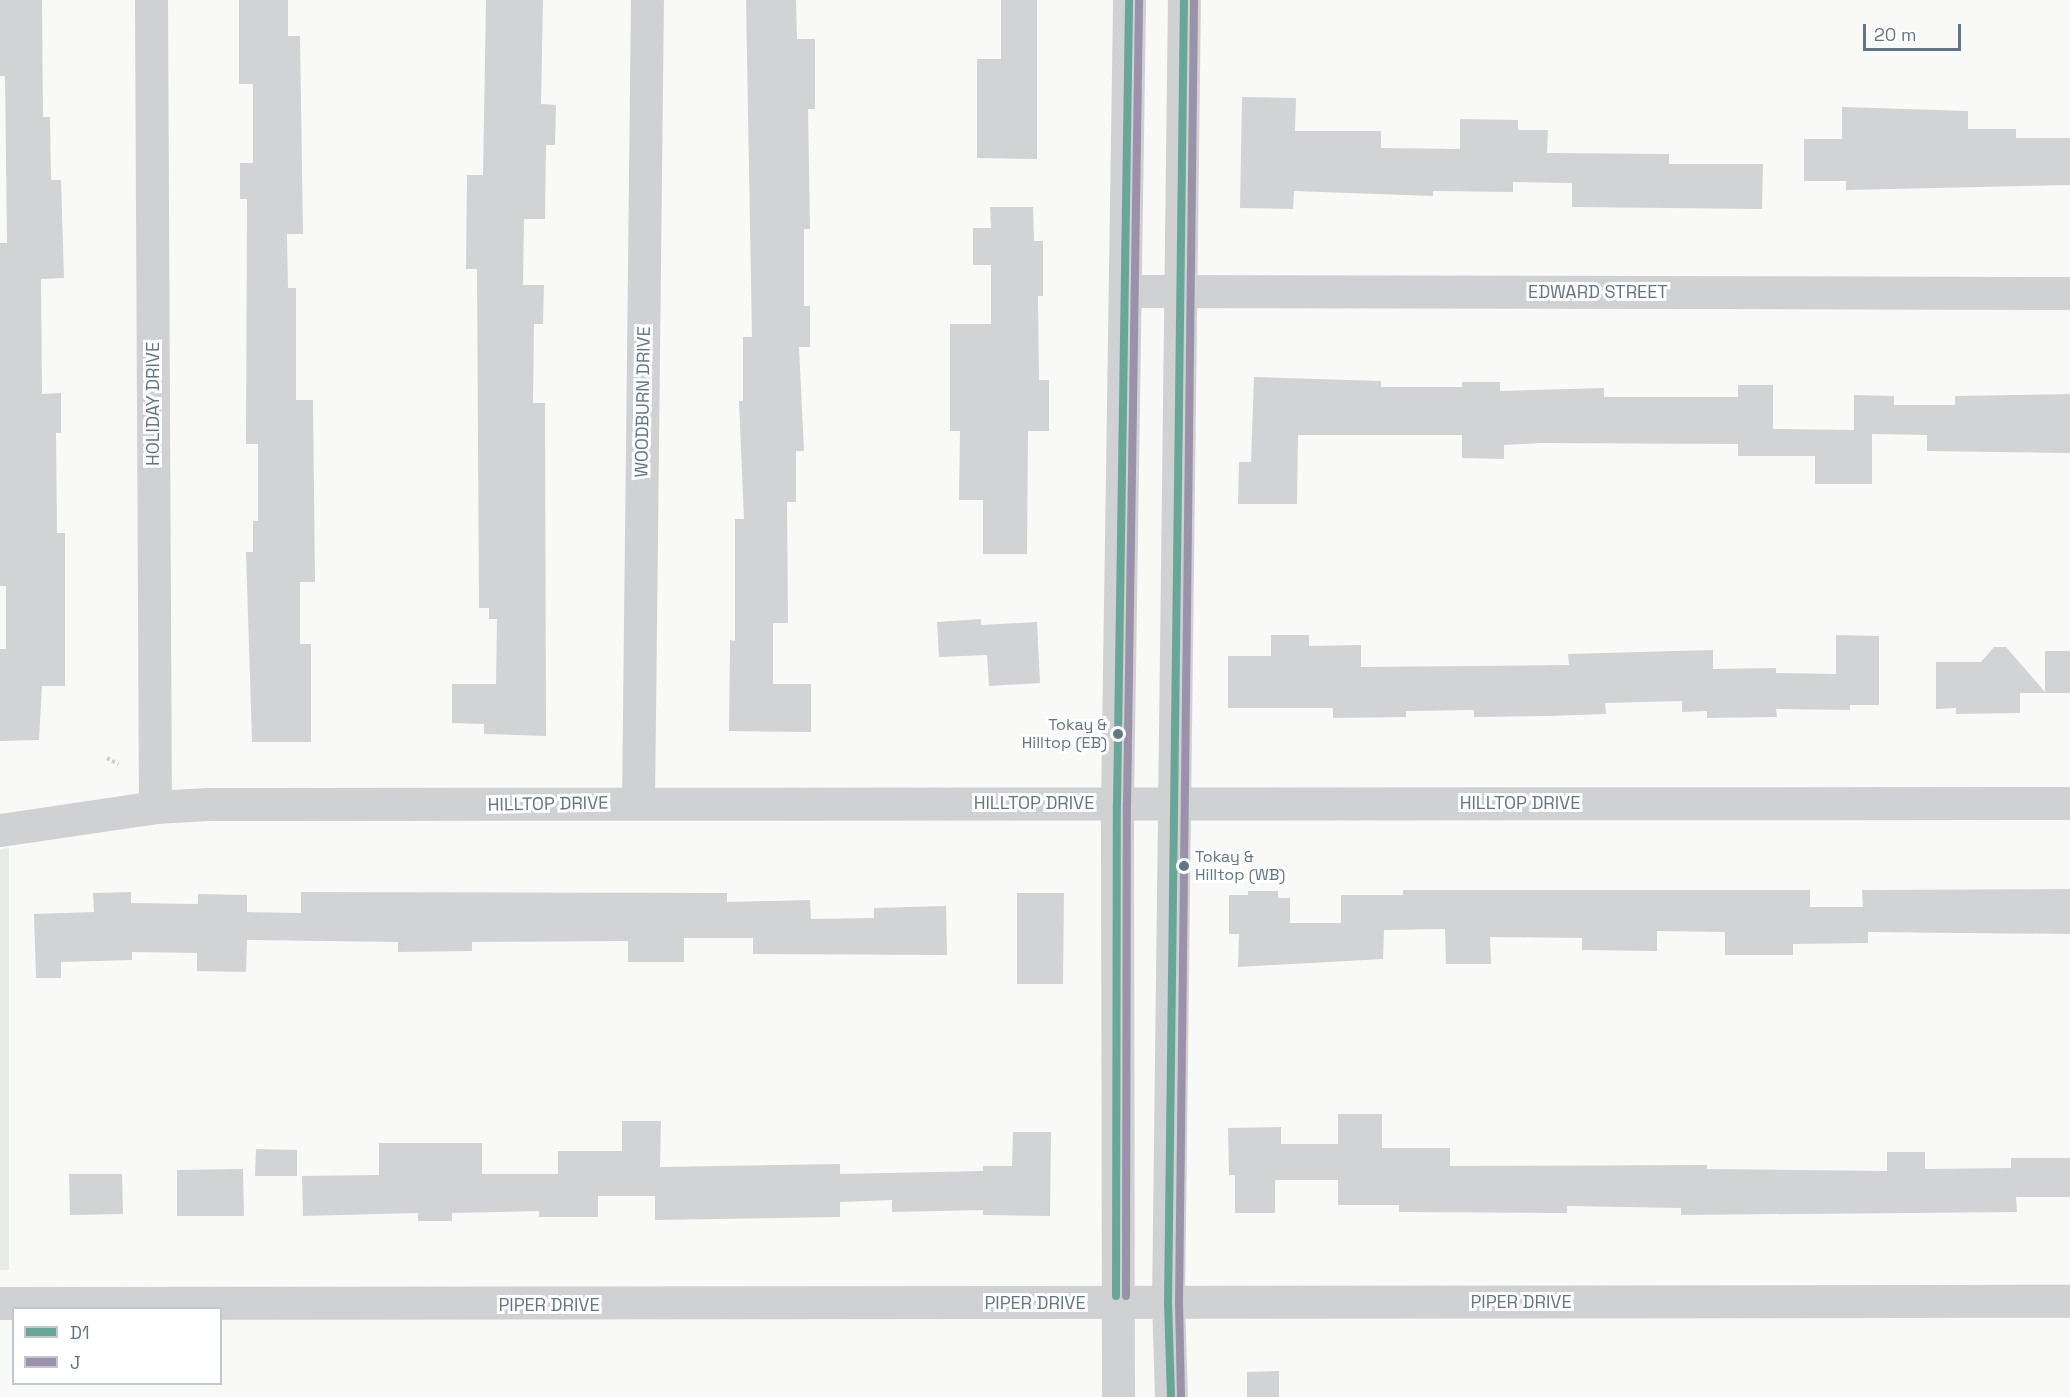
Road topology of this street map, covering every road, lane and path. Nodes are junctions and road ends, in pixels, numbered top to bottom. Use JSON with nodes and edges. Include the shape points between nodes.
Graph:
{"nodes":[{"id":1,"x":151,"y":0,"type":"edge"},
{"id":2,"x":647,"y":0,"type":"edge"},
{"id":3,"x":1130,"y":0,"type":"edge"},
{"id":4,"x":1184,"y":0,"type":"edge"},
{"id":5,"x":1125,"y":291,"type":"junction"},
{"id":6,"x":1179,"y":291,"type":"junction"},
{"id":7,"x":2070,"y":293,"type":"edge"},
{"id":8,"x":107,"y":758,"type":"dead end"},
{"id":9,"x":118,"y":764,"type":"dead end"},
{"id":10,"x":2070,"y":802,"type":"edge"},
{"id":11,"x":638,"y":803,"type":"junction"},
{"id":12,"x":1177,"y":803,"type":"junction"},
{"id":13,"x":1117,"y":804,"type":"junction"},
{"id":14,"x":155,"y":807,"type":"junction"},
{"id":15,"x":0,"y":830,"type":"edge"},
{"id":16,"x":2070,"y":1301,"type":"edge"},
{"id":17,"x":0,"y":1303,"type":"edge"},
{"id":18,"x":1116,"y":1303,"type":"junction"},
{"id":19,"x":1168,"y":1304,"type":"junction"},
{"id":20,"x":1118,"y":1397,"type":"edge"},
{"id":21,"x":1171,"y":1397,"type":"edge"}],
"edges":[{"from":1,"to":14,"type":"street","name":"HOLIDAY DRIVE"},
{"from":2,"to":11,"type":"street","name":"WOODBURN DRIVE"},
{"from":3,"to":5,"type":"street"},
{"from":4,"to":6,"type":"street"},
{"from":5,"to":6,"type":"street","name":"EDWARD STREET"},
{"from":5,"to":13,"type":"street"},
{"from":6,"to":7,"type":"street","name":"EDWARD STREET"},
{"from":6,"to":12,"type":"street"},
{"from":8,"to":9,"type":"path"},
{"from":10,"to":12,"type":"street","name":"HILLTOP DRIVE"},
{"from":11,"to":13,"type":"street","name":"HILLTOP DRIVE"},
{"from":11,"to":14,"type":"street","name":"HILLTOP DRIVE"},
{"from":12,"to":13,"type":"street","name":"HILLTOP DRIVE"},
{"from":12,"to":19,"type":"street"},
{"from":13,"to":18,"type":"street"},
{"from":14,"to":15,"type":"street","name":"HILLTOP DRIVE"},
{"from":16,"to":19,"type":"street","name":"PIPER DRIVE"},
{"from":17,"to":18,"type":"street","name":"PIPER DRIVE"},
{"from":18,"to":19,"type":"street","name":"PIPER DRIVE"},
{"from":18,"to":20,"type":"street"},
{"from":19,"to":21,"type":"street"}]}
